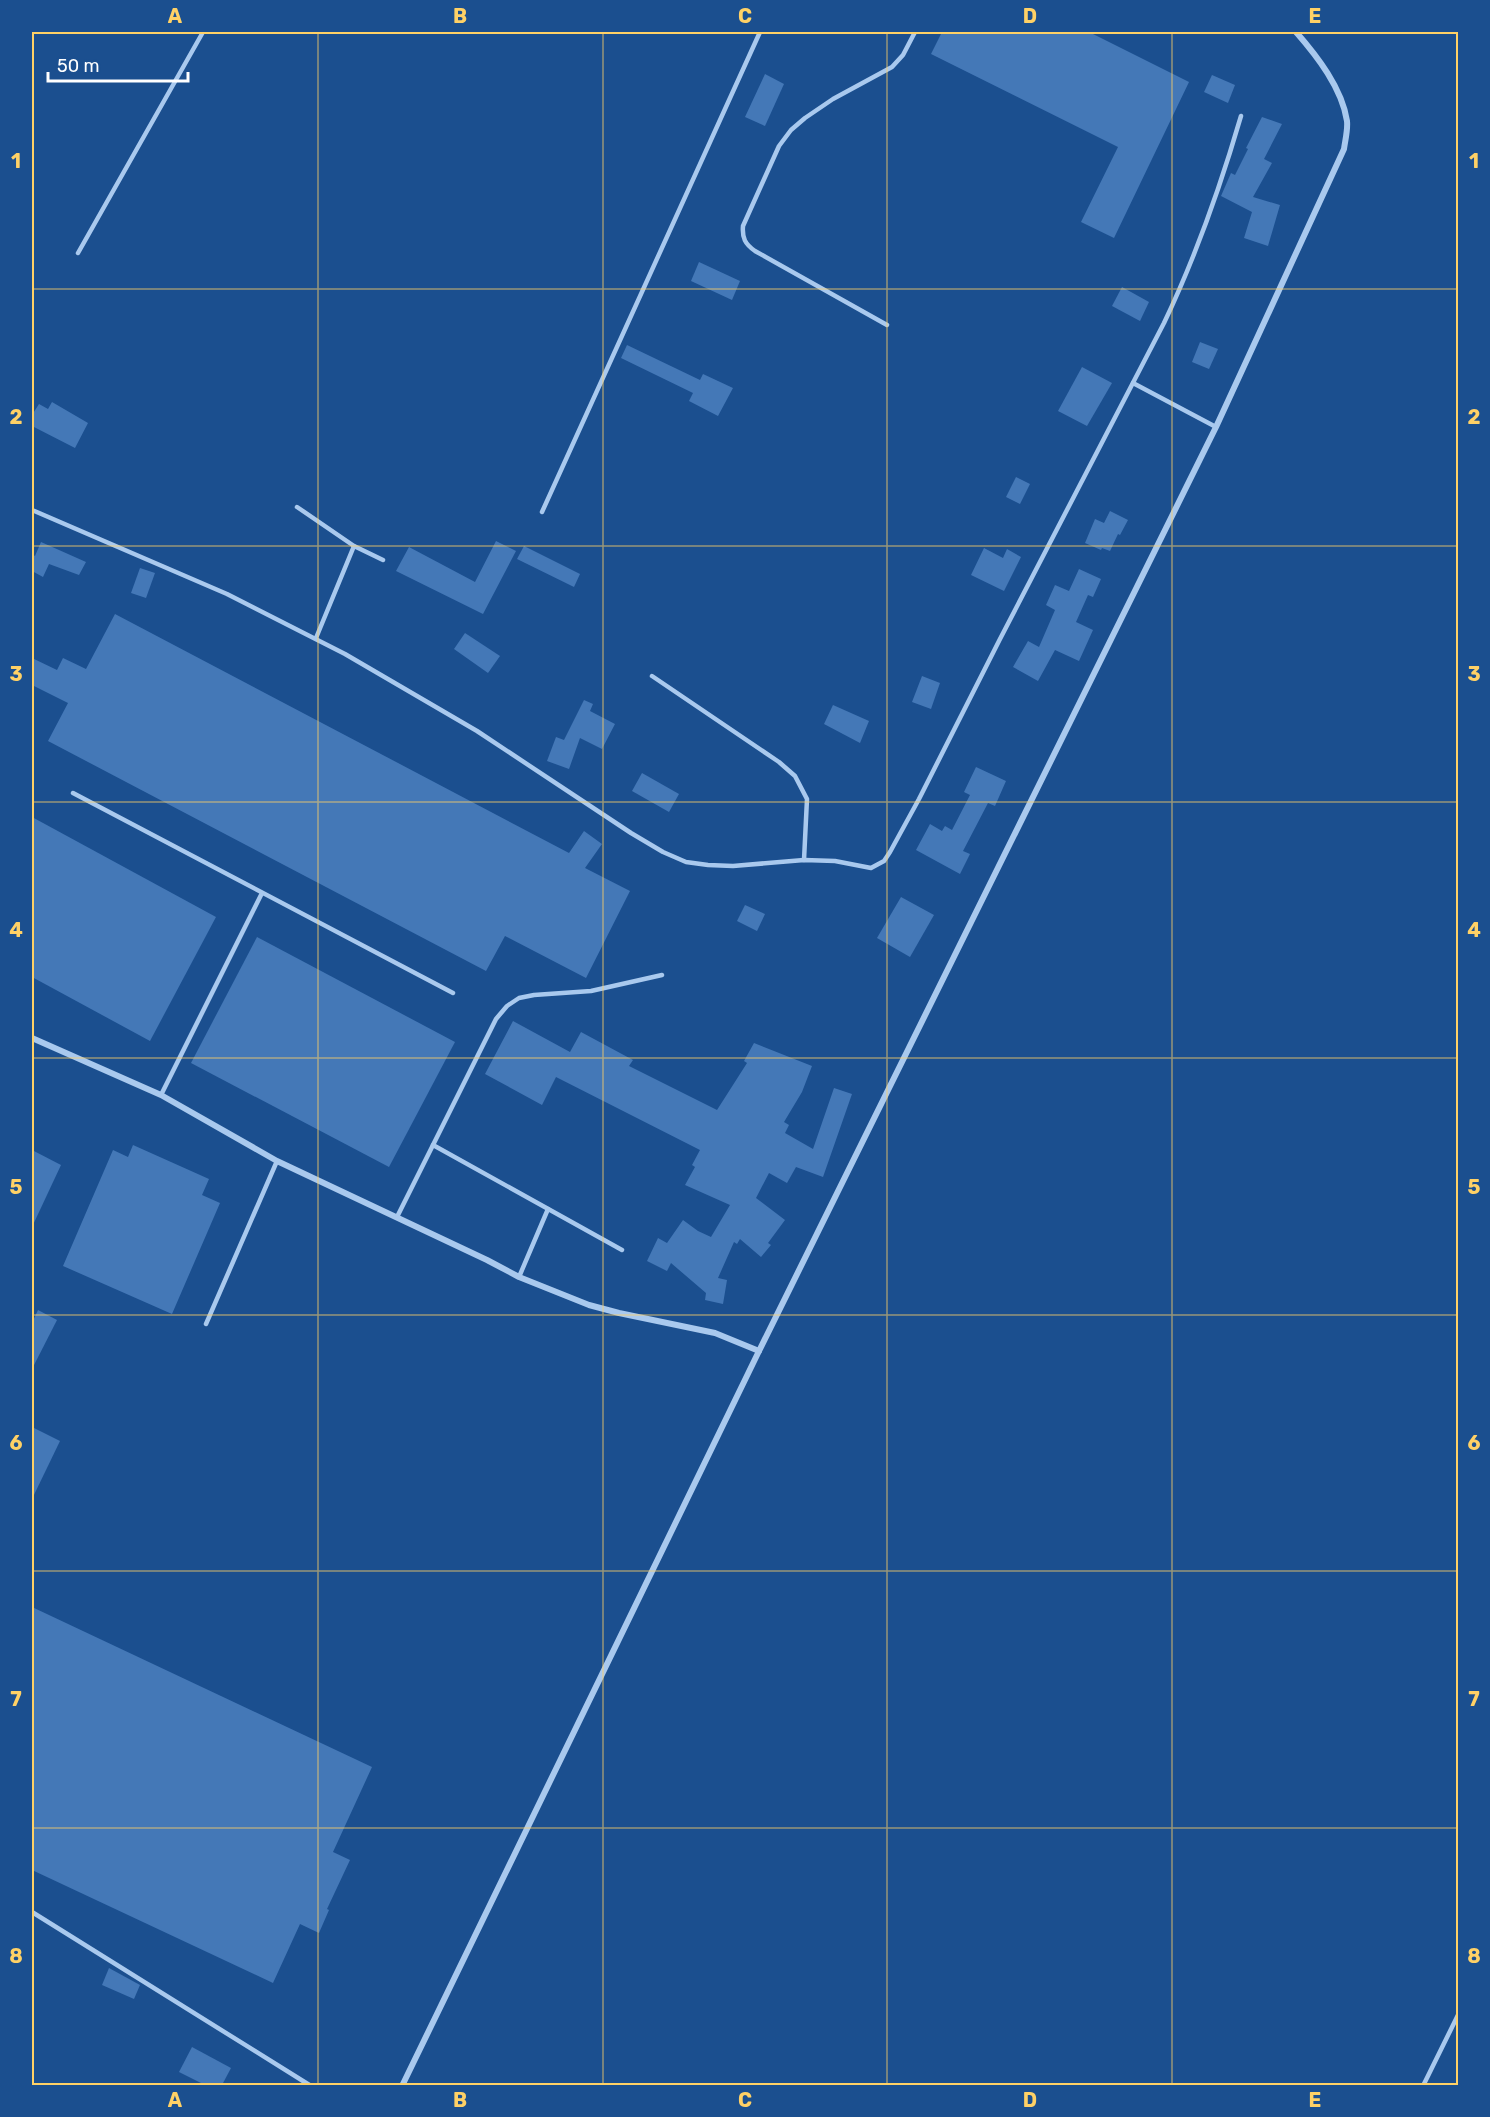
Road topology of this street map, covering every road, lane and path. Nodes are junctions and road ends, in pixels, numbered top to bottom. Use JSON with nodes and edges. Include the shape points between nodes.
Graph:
{"nodes":[{"id":1,"x":203,"y":32,"type":"edge"},
{"id":2,"x":760,"y":32,"type":"edge"},
{"id":3,"x":915,"y":32,"type":"edge"},
{"id":4,"x":1296,"y":32,"type":"edge"},
{"id":5,"x":1241,"y":116,"type":"dead end"},
{"id":6,"x":78,"y":253,"type":"dead end"},
{"id":7,"x":886,"y":326,"type":"dead end"},
{"id":8,"x":1133,"y":383,"type":"junction"},
{"id":9,"x":1216,"y":427,"type":"junction"},
{"id":10,"x":297,"y":507,"type":"dead end"},
{"id":11,"x":32,"y":510,"type":"edge"},
{"id":12,"x":542,"y":512,"type":"dead end"},
{"id":13,"x":354,"y":546,"type":"junction"},
{"id":14,"x":383,"y":560,"type":"dead end"},
{"id":15,"x":316,"y":638,"type":"junction"},
{"id":16,"x":652,"y":676,"type":"dead end"},
{"id":17,"x":73,"y":793,"type":"dead end"},
{"id":18,"x":804,"y":860,"type":"junction"},
{"id":19,"x":262,"y":893,"type":"junction"},
{"id":20,"x":662,"y":975,"type":"dead end"},
{"id":21,"x":453,"y":993,"type":"dead end"},
{"id":22,"x":32,"y":1038,"type":"edge"},
{"id":23,"x":161,"y":1095,"type":"junction"},
{"id":24,"x":433,"y":1145,"type":"junction"},
{"id":25,"x":277,"y":1161,"type":"junction"},
{"id":26,"x":548,"y":1209,"type":"junction"},
{"id":27,"x":397,"y":1217,"type":"junction"},
{"id":28,"x":622,"y":1250,"type":"dead end"},
{"id":29,"x":519,"y":1277,"type":"junction"},
{"id":30,"x":206,"y":1323,"type":"dead end"},
{"id":31,"x":759,"y":1351,"type":"junction"},
{"id":32,"x":32,"y":1912,"type":"edge"},
{"id":33,"x":1458,"y":2015,"type":"edge"},
{"id":34,"x":311,"y":2085,"type":"edge"},
{"id":35,"x":402,"y":2085,"type":"edge"},
{"id":36,"x":1423,"y":2085,"type":"edge"}],
"edges":[{"from":1,"to":6,"type":"lane"},
{"from":2,"to":12,"type":"lane"},
{"from":3,"to":7,"type":"lane","via":[[892,67],[833,99],[791,130],[779,146],[743,226],[747,245],[755,251]]},
{"from":4,"to":9,"type":"street","via":[[1337,90],[1347,122],[1344,150]]},
{"from":5,"to":8,"type":"lane","via":[[1188,272]]},
{"from":8,"to":9,"type":"lane"},
{"from":8,"to":18,"type":"lane","via":[[884,861],[871,867]]},
{"from":9,"to":31,"type":"street"},
{"from":10,"to":13,"type":"lane"},
{"from":11,"to":15,"type":"lane","via":[[227,594]]},
{"from":13,"to":14,"type":"lane"},
{"from":13,"to":15,"type":"lane"},
{"from":15,"to":18,"type":"lane","via":[[477,731],[663,852],[686,862],[708,865]]},
{"from":16,"to":18,"type":"lane","via":[[795,776],[807,799]]},
{"from":17,"to":19,"type":"lane"},
{"from":19,"to":21,"type":"lane"},
{"from":19,"to":23,"type":"lane"},
{"from":20,"to":24,"type":"lane","via":[[591,991],[526,996],[507,1006],[496,1019]]},
{"from":22,"to":23,"type":"street"},
{"from":23,"to":25,"type":"street"},
{"from":24,"to":26,"type":"lane"},
{"from":24,"to":27,"type":"lane"},
{"from":25,"to":27,"type":"street"},
{"from":25,"to":30,"type":"lane"},
{"from":26,"to":28,"type":"lane"},
{"from":26,"to":29,"type":"lane"},
{"from":27,"to":29,"type":"street"},
{"from":29,"to":31,"type":"street","via":[[589,1305],[715,1333]]},
{"from":31,"to":35,"type":"street"},
{"from":32,"to":34,"type":"lane"},
{"from":33,"to":36,"type":"lane"}]}
